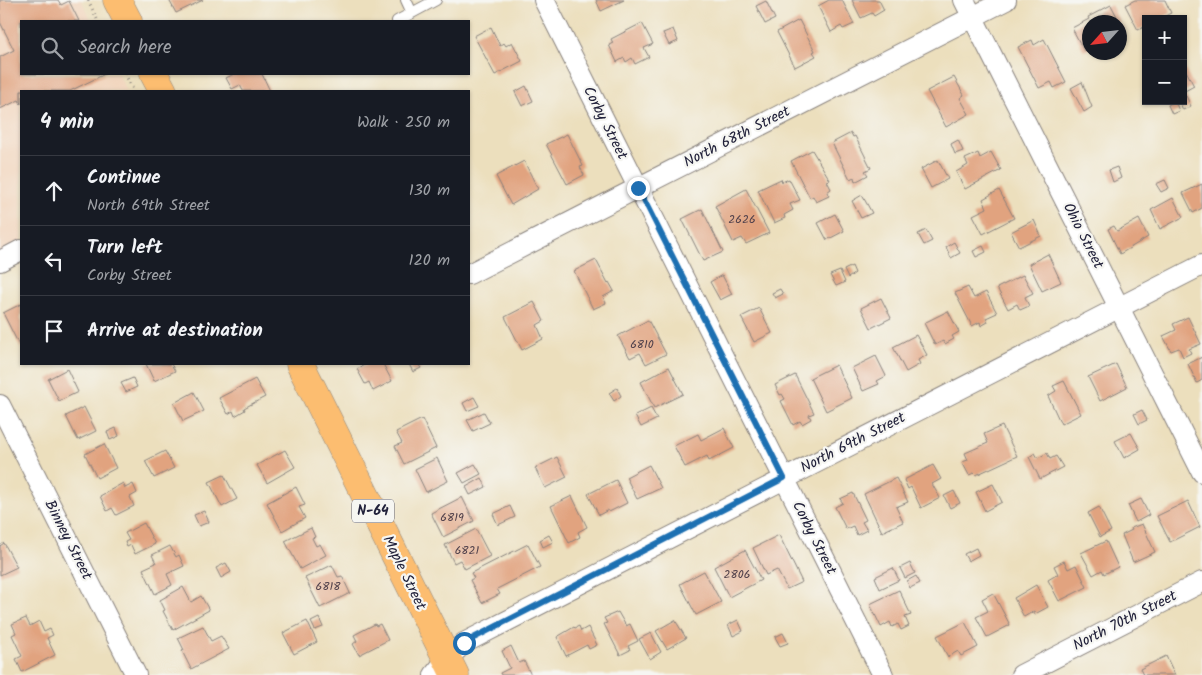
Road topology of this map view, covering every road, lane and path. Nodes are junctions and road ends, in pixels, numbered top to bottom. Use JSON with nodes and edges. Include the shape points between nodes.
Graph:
{"nodes":[{"id":1,"x":88,"y":0,"type":"edge"},
{"id":2,"x":117,"y":0,"type":"edge"},
{"id":3,"x":406,"y":0,"type":"edge"},
{"id":4,"x":436,"y":0,"type":"edge"},
{"id":5,"x":544,"y":0,"type":"edge"},
{"id":6,"x":1006,"y":0,"type":"edge"},
{"id":7,"x":968,"y":9,"type":"edge"},
{"id":8,"x":412,"y":13,"type":"junction"},
{"id":9,"x":98,"y":20,"type":"edge"},
{"id":10,"x":127,"y":20,"type":"edge"},
{"id":11,"x":399,"y":20,"type":"edge"},
{"id":12,"x":126,"y":75,"type":"edge"},
{"id":13,"x":155,"y":75,"type":"edge"},
{"id":14,"x":133,"y":90,"type":"edge"},
{"id":15,"x":162,"y":90,"type":"edge"},
{"id":16,"x":638,"y":188,"type":"junction"},
{"id":17,"x":20,"y":251,"type":"edge"},
{"id":18,"x":0,"y":261,"type":"edge"},
{"id":19,"x":1202,"y":265,"type":"edge"},
{"id":20,"x":470,"y":273,"type":"edge"},
{"id":21,"x":1119,"y":307,"type":"junction"},
{"id":22,"x":300,"y":365,"type":"edge"},
{"id":23,"x":0,"y":405,"type":"edge"},
{"id":24,"x":1202,"y":472,"type":"edge"},
{"id":25,"x":784,"y":478,"type":"junction"},
{"id":26,"x":1202,"y":582,"type":"edge"},
{"id":27,"x":445,"y":670,"type":"edge"},
{"id":28,"x":136,"y":675,"type":"edge"},
{"id":29,"x":883,"y":675,"type":"edge"},
{"id":30,"x":1021,"y":675,"type":"edge"}],
"edges":[{"from":1,"to":9,"type":"path"},
{"from":2,"to":10,"type":"main road"},
{"from":3,"to":8,"type":"lane"},
{"from":4,"to":8,"type":"lane"},
{"from":5,"to":16,"type":"street","name":"Corby Street"},
{"from":6,"to":7,"type":"street","name":"North 68th Street"},
{"from":7,"to":16,"type":"street","name":"North 68th Street"},
{"from":7,"to":21,"type":"street","name":"Ohio Street"},
{"from":8,"to":11,"type":"lane"},
{"from":12,"to":14,"type":"path"},
{"from":13,"to":15,"type":"main road"},
{"from":16,"to":20,"type":"street","name":"North 68th Street"},
{"from":16,"to":25,"type":"street","name":"Corby Street"},
{"from":17,"to":18,"type":"street"},
{"from":19,"to":21,"type":"street","name":"North 69th Street"},
{"from":21,"to":24,"type":"street","name":"Ohio Street"},
{"from":21,"to":25,"type":"street","name":"North 69th Street"},
{"from":22,"to":27,"type":"main road","name":"Maple Street","number":"N-64"},
{"from":23,"to":28,"type":"street","name":"Binney Street"},
{"from":25,"to":27,"type":"street","name":"North 69th Street","via":[[464,643]]},
{"from":25,"to":29,"type":"street","name":"Corby Street"},
{"from":26,"to":30,"type":"street","name":"North 70th Street"}]}
